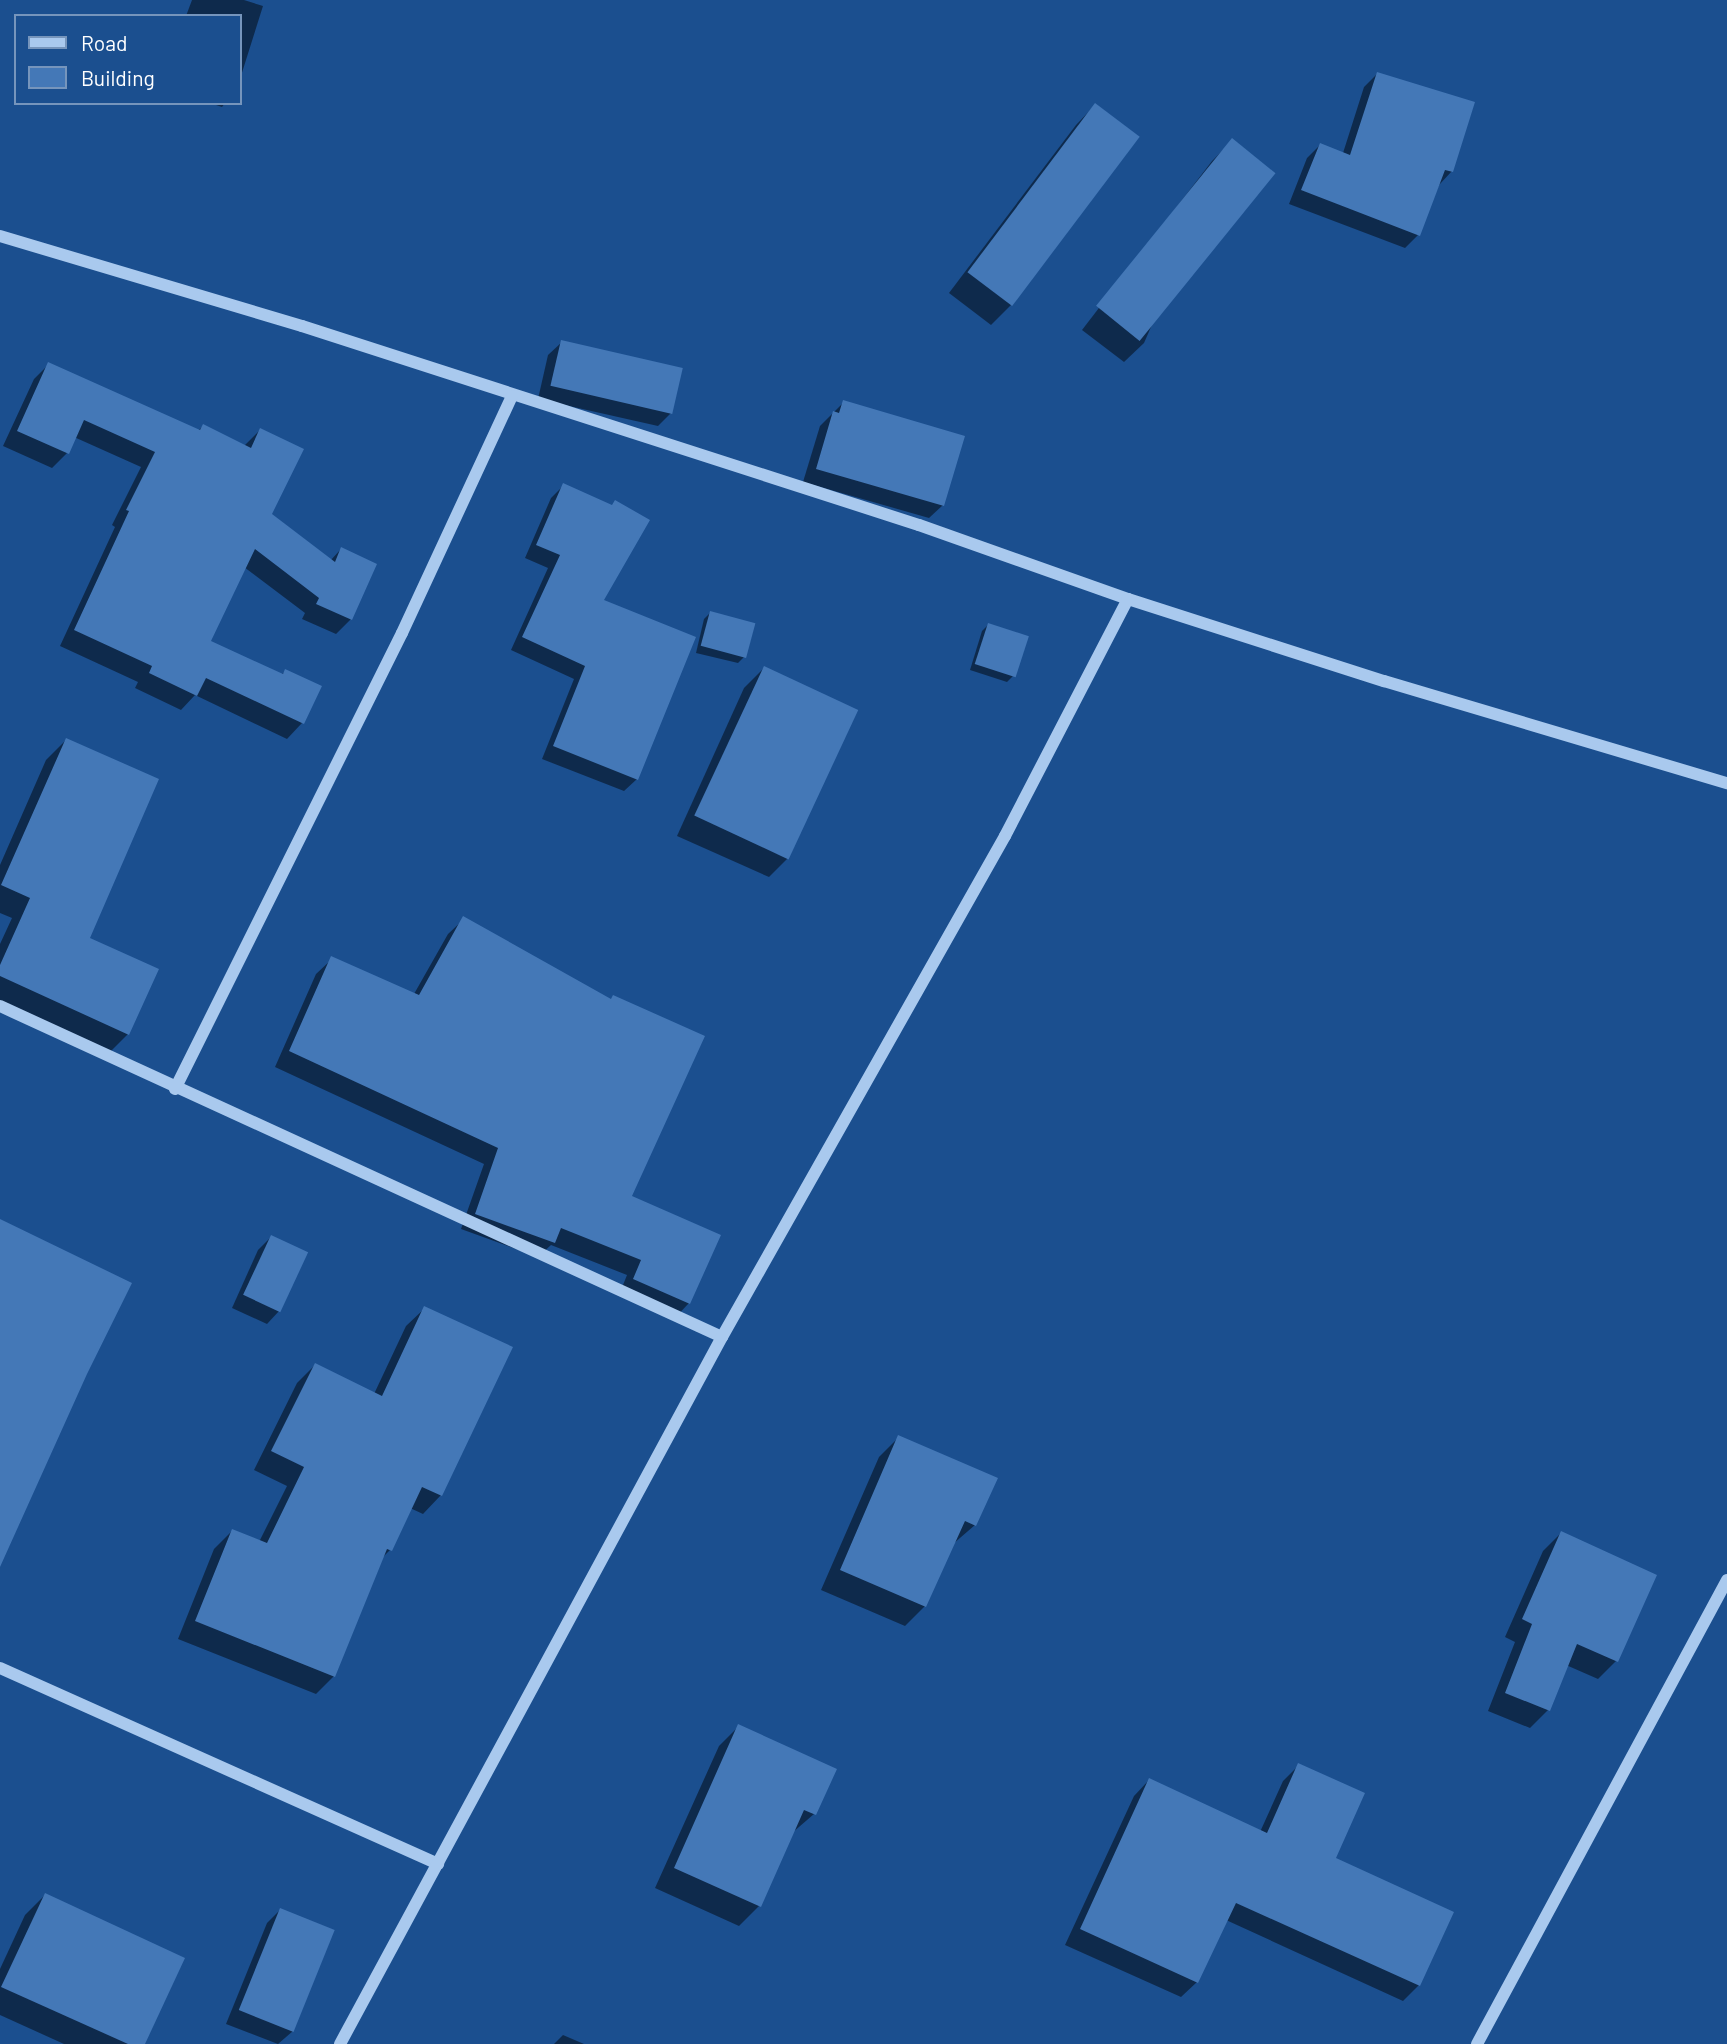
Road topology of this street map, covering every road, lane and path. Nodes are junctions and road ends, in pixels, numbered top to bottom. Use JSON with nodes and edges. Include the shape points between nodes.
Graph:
{"nodes":[{"id":1,"x":0,"y":236,"type":"edge"},
{"id":2,"x":512,"y":396,"type":"junction"},
{"id":3,"x":1128,"y":599,"type":"junction"},
{"id":4,"x":1727,"y":783,"type":"edge"},
{"id":5,"x":0,"y":1006,"type":"edge"},
{"id":6,"x":175,"y":1089,"type":"junction"},
{"id":7,"x":722,"y":1338,"type":"junction"},
{"id":8,"x":1727,"y":1580,"type":"edge"},
{"id":9,"x":0,"y":1668,"type":"edge"},
{"id":10,"x":439,"y":1864,"type":"junction"},
{"id":11,"x":340,"y":2044,"type":"edge"},
{"id":12,"x":1478,"y":2044,"type":"edge"}],
"edges":[{"from":1,"to":2,"type":"street","via":[[302,326]]},
{"from":2,"to":3,"type":"street","via":[[919,525]]},
{"from":2,"to":6,"type":"street","via":[[402,633]]},
{"from":3,"to":4,"type":"street"},
{"from":3,"to":7,"type":"street","via":[[1004,836]]},
{"from":5,"to":6,"type":"street"},
{"from":6,"to":7,"type":"street"},
{"from":7,"to":10,"type":"street"},
{"from":8,"to":12,"type":"street"},
{"from":9,"to":10,"type":"street"},
{"from":10,"to":11,"type":"street"}]}
